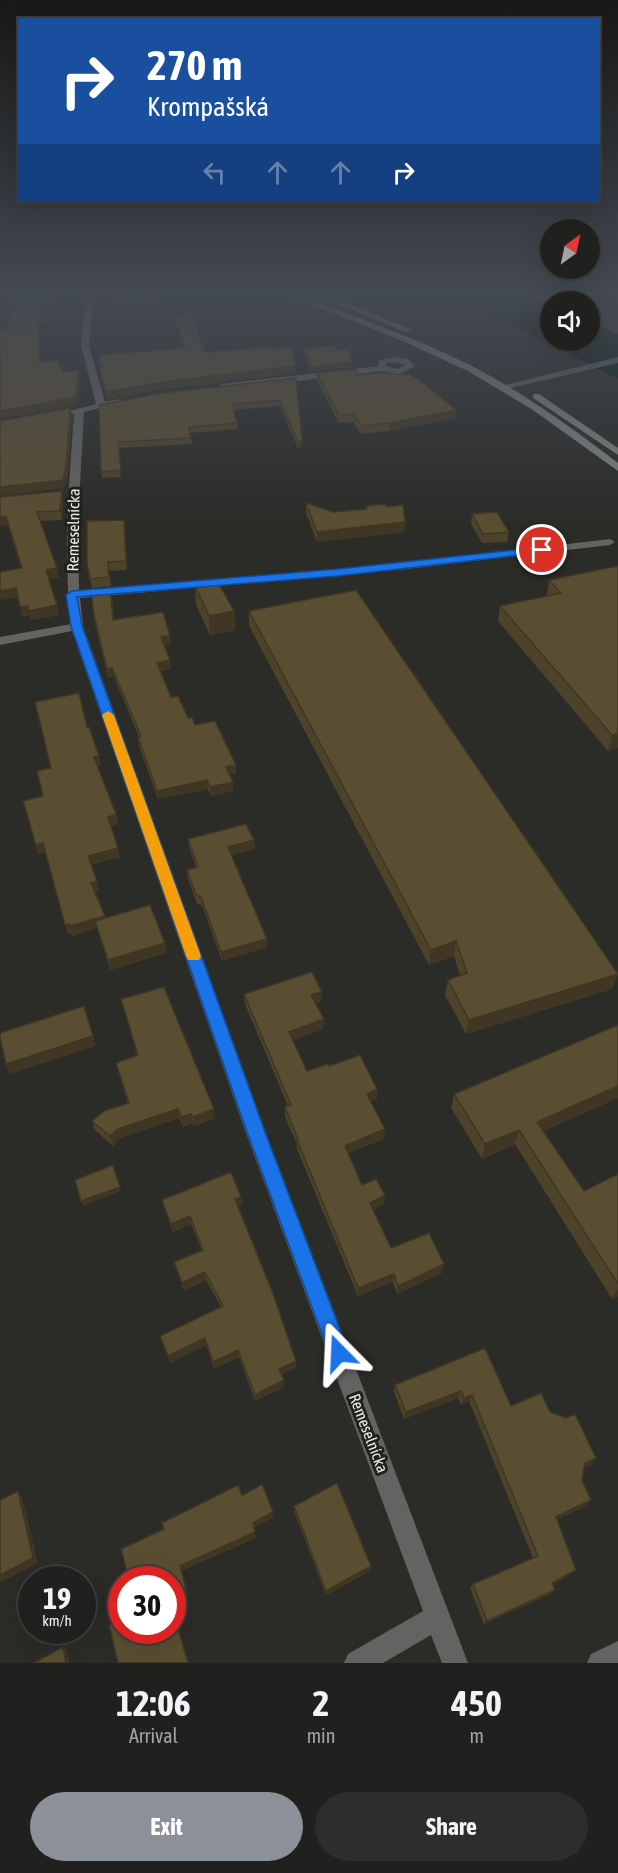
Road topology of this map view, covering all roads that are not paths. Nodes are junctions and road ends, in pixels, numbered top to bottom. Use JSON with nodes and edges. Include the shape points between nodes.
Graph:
{"nodes":[{"id":1,"x":93,"y":371,"type":"edge"},
{"id":2,"x":360,"y":371,"type":"edge"},
{"id":3,"x":470,"y":371,"type":"edge"},
{"id":4,"x":490,"y":371,"type":"edge"},
{"id":5,"x":568,"y":371,"type":"edge"},
{"id":6,"x":515,"y":383,"type":"junction"},
{"id":7,"x":502,"y":387,"type":"junction"},
{"id":8,"x":211,"y":388,"type":"edge"},
{"id":9,"x":132,"y":399,"type":"edge"},
{"id":10,"x":101,"y":405,"type":"junction"},
{"id":11,"x":79,"y":411,"type":"junction"},
{"id":12,"x":56,"y":415,"type":"edge"},
{"id":13,"x":618,"y":452,"type":"edge"},
{"id":14,"x":618,"y":468,"type":"edge"},
{"id":15,"x":610,"y":542,"type":"dead end"},
{"id":16,"x":72,"y":595,"type":"junction"},
{"id":17,"x":77,"y":626,"type":"junction"},
{"id":18,"x":0,"y":641,"type":"edge"},
{"id":19,"x":438,"y":1617,"type":"junction"},
{"id":20,"x":618,"y":1654,"type":"edge"},
{"id":21,"x":357,"y":1663,"type":"edge"},
{"id":22,"x":455,"y":1663,"type":"edge"},
{"id":23,"x":600,"y":1663,"type":"edge"}],
"edges":[{"from":1,"to":10,"type":"street"},
{"from":2,"to":8,"type":"street"},
{"from":3,"to":7,"type":"main road"},
{"from":4,"to":6,"type":"main road"},
{"from":5,"to":6,"type":"street"},
{"from":6,"to":7,"type":"street"},
{"from":6,"to":13,"type":"main road"},
{"from":7,"to":14,"type":"main road"},
{"from":9,"to":10,"type":"street"},
{"from":10,"to":11,"type":"street"},
{"from":11,"to":12,"type":"street"},
{"from":11,"to":16,"type":"street","name":"Remeselnícka","via":[[68,493]]},
{"from":15,"to":16,"type":"street","via":[[407,566]]},
{"from":16,"to":17,"type":"street","name":"Remeselnícka"},
{"from":17,"to":18,"type":"street"},
{"from":17,"to":19,"type":"street","name":"Remeselnícka","via":[[256,1132]]},
{"from":19,"to":21,"type":"street"},
{"from":19,"to":22,"type":"street","name":"Remeselnícka"},
{"from":20,"to":23,"type":"street"}]}
